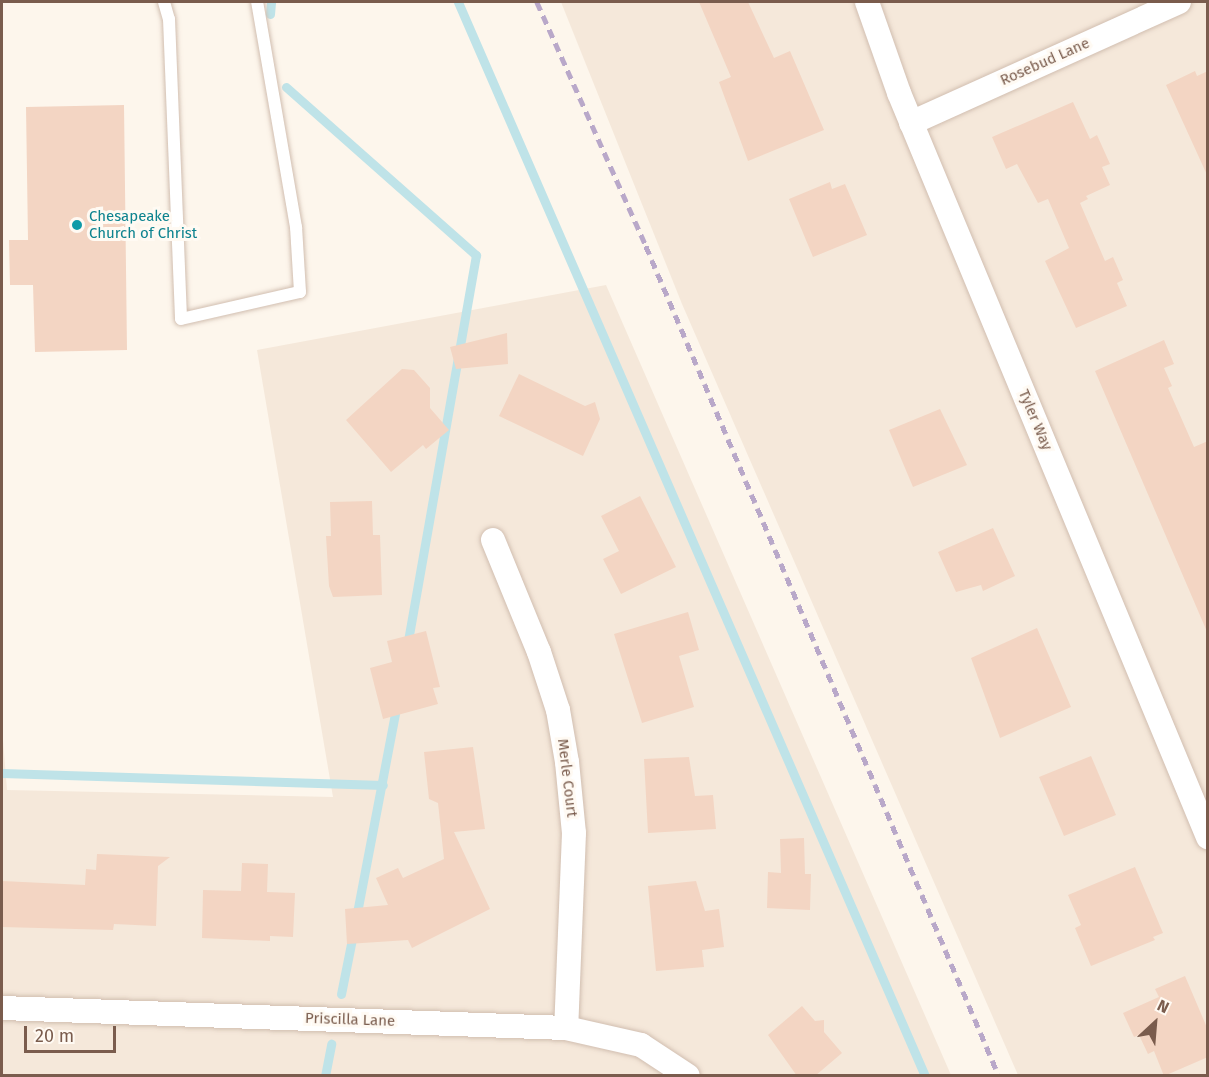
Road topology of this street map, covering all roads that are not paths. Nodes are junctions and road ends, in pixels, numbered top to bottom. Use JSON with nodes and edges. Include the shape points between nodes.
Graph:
{"nodes":[{"id":1,"x":164,"y":2,"type":"edge"},
{"id":2,"x":257,"y":2,"type":"edge"},
{"id":3,"x":867,"y":2,"type":"edge"},
{"id":4,"x":1179,"y":2,"type":"edge"},
{"id":5,"x":911,"y":123,"type":"junction"},
{"id":6,"x":493,"y":540,"type":"dead end"},
{"id":7,"x":1208,"y":837,"type":"edge"},
{"id":8,"x":2,"y":1008,"type":"edge"},
{"id":9,"x":566,"y":1028,"type":"junction"},
{"id":10,"x":688,"y":1076,"type":"edge"}],
"edges":[{"from":1,"to":2,"type":"lane","via":[[169,19],[181,319],[300,292],[296,227]]},
{"from":3,"to":5,"type":"street","name":"Tyler Way"},
{"from":4,"to":5,"type":"street","name":"Rosebud Lane"},
{"from":5,"to":7,"type":"street","name":"Tyler Way"},
{"from":6,"to":9,"type":"street","name":"Merle Court","via":[[539,652],[558,710],[567,762],[574,833]]},
{"from":8,"to":9,"type":"street","name":"Priscilla Lane"},
{"from":9,"to":10,"type":"street","name":"Priscilla Lane","via":[[641,1045]]}]}
